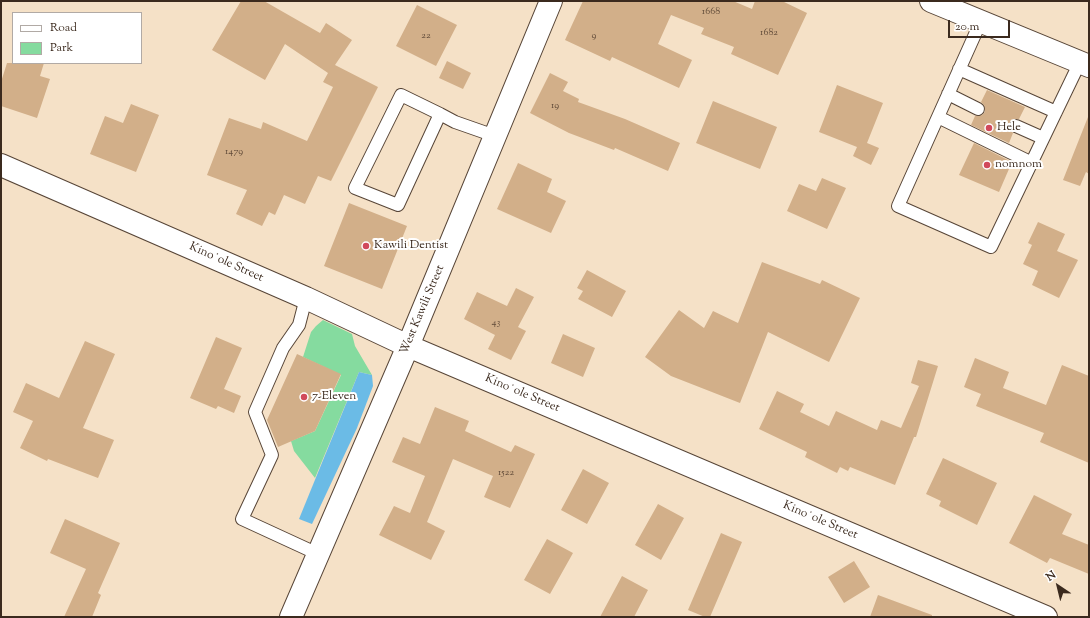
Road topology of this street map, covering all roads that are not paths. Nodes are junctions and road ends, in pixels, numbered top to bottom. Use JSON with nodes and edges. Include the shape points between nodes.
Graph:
{"nodes":[{"id":1,"x":551,"y":1,"type":"edge"},
{"id":2,"x":931,"y":1,"type":"edge"},
{"id":3,"x":981,"y":21,"type":"junction"},
{"id":4,"x":1085,"y":64,"type":"edge"},
{"id":5,"x":959,"y":69,"type":"junction"},
{"id":6,"x":948,"y":94,"type":"junction"},
{"id":7,"x":978,"y":109,"type":"dead end"},
{"id":8,"x":1056,"y":112,"type":"junction"},
{"id":9,"x":440,"y":114,"type":"junction"},
{"id":10,"x":938,"y":117,"type":"junction"},
{"id":11,"x":1016,"y":126,"type":"dead end"},
{"id":12,"x":495,"y":136,"type":"junction"},
{"id":13,"x":1043,"y":138,"type":"junction"},
{"id":14,"x":1032,"y":163,"type":"junction"},
{"id":15,"x":1,"y":165,"type":"edge"},
{"id":16,"x":306,"y":298,"type":"junction"},
{"id":17,"x":408,"y":346,"type":"junction"},
{"id":18,"x":318,"y":554,"type":"junction"},
{"id":19,"x":291,"y":617,"type":"edge"},
{"id":20,"x":1046,"y":617,"type":"edge"}],
"edges":[{"from":1,"to":12,"type":"street","name":"West Kawili Street"},
{"from":2,"to":3,"type":"street"},
{"from":3,"to":4,"type":"street"},
{"from":3,"to":5,"type":"lane"},
{"from":4,"to":8,"type":"lane"},
{"from":5,"to":6,"type":"lane"},
{"from":5,"to":8,"type":"lane"},
{"from":6,"to":7,"type":"lane"},
{"from":6,"to":10,"type":"lane"},
{"from":8,"to":13,"type":"lane"},
{"from":9,"to":9,"type":"lane","via":[[398,205],[355,188],[401,95]]},
{"from":9,"to":12,"type":"lane"},
{"from":10,"to":14,"type":"lane"},
{"from":10,"to":14,"type":"lane","via":[[898,206],[991,247]]},
{"from":11,"to":13,"type":"lane"},
{"from":12,"to":17,"type":"street","name":"West Kawili Street"},
{"from":13,"to":14,"type":"lane"},
{"from":15,"to":16,"type":"street","name":"Kinoʻole Street"},
{"from":16,"to":17,"type":"street","name":"Kinoʻole Street"},
{"from":16,"to":18,"type":"lane","via":[[300,326],[282,348],[255,412],[272,455],[242,519]]},
{"from":17,"to":18,"type":"street","name":"West Kawili Street"},
{"from":17,"to":20,"type":"street","name":"Kinoʻole Street"},
{"from":18,"to":19,"type":"street","name":"West Kawili Street"}]}
